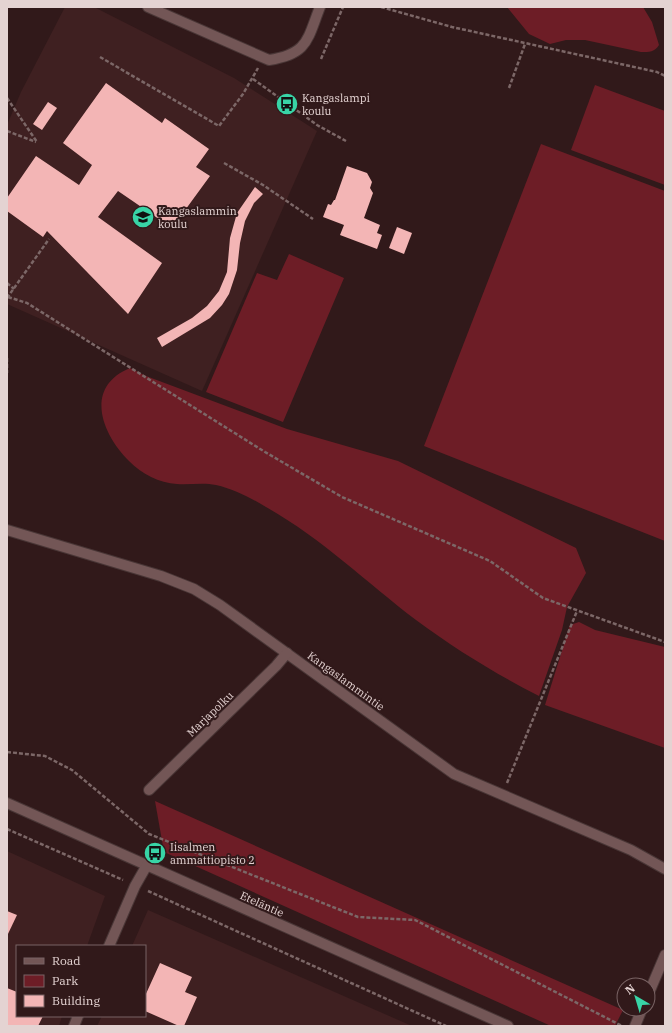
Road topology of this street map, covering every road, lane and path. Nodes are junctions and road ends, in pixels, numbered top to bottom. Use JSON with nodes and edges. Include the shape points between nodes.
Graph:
{"nodes":[{"id":1,"x":148,"y":7,"type":"edge"},
{"id":2,"x":320,"y":7,"type":"edge"},
{"id":3,"x":343,"y":7,"type":"edge"},
{"id":4,"x":381,"y":7,"type":"edge"},
{"id":5,"x":525,"y":44,"type":"junction"},
{"id":6,"x":100,"y":57,"type":"dead end"},
{"id":7,"x":264,"y":57,"type":"junction"},
{"id":8,"x":321,"y":59,"type":"dead end"},
{"id":9,"x":665,"y":76,"type":"edge"},
{"id":10,"x":253,"y":79,"type":"junction"},
{"id":11,"x":509,"y":88,"type":"dead end"},
{"id":12,"x":7,"y":98,"type":"edge"},
{"id":13,"x":9,"y":102,"type":"junction"},
{"id":14,"x":7,"y":107,"type":"edge"},
{"id":15,"x":7,"y":131,"type":"edge"},
{"id":16,"x":346,"y":141,"type":"dead end"},
{"id":17,"x":224,"y":163,"type":"dead end"},
{"id":18,"x":313,"y":219,"type":"dead end"},
{"id":19,"x":49,"y":239,"type":"dead end"},
{"id":20,"x":7,"y":283,"type":"edge"},
{"id":21,"x":14,"y":289,"type":"junction"},
{"id":22,"x":7,"y":298,"type":"edge"},
{"id":23,"x":7,"y":358,"type":"edge"},
{"id":24,"x":7,"y":372,"type":"edge"},
{"id":25,"x":7,"y":530,"type":"edge"},
{"id":26,"x":577,"y":611,"type":"junction"},
{"id":27,"x":665,"y":642,"type":"edge"},
{"id":28,"x":287,"y":653,"type":"junction"},
{"id":29,"x":7,"y":752,"type":"edge"},
{"id":30,"x":150,"y":790,"type":"dead end"},
{"id":31,"x":502,"y":795,"type":"junction"},
{"id":32,"x":7,"y":803,"type":"edge"},
{"id":33,"x":7,"y":829,"type":"edge"},
{"id":34,"x":147,"y":865,"type":"junction"},
{"id":35,"x":665,"y":869,"type":"edge"},
{"id":36,"x":135,"y":886,"type":"junction"},
{"id":37,"x":109,"y":945,"type":"edge"},
{"id":38,"x":665,"y":955,"type":"edge"},
{"id":39,"x":656,"y":977,"type":"edge"},
{"id":40,"x":446,"y":1026,"type":"edge"},
{"id":41,"x":508,"y":1026,"type":"edge"},
{"id":42,"x":622,"y":1026,"type":"edge"}],
"edges":[{"from":1,"to":7,"type":"street"},
{"from":2,"to":7,"type":"street","via":[[301,49],[285,57],[270,60]]},
{"from":3,"to":8,"type":"path"},
{"from":4,"to":5,"type":"path"},
{"from":5,"to":9,"type":"path","via":[[657,72]]},
{"from":5,"to":11,"type":"path"},
{"from":6,"to":10,"type":"path","via":[[218,126]]},
{"from":7,"to":10,"type":"path"},
{"from":10,"to":16,"type":"path","via":[[317,125]]},
{"from":12,"to":13,"type":"path"},
{"from":13,"to":14,"type":"path"},
{"from":13,"to":15,"type":"path","via":[[37,142]]},
{"from":17,"to":18,"type":"path","via":[[263,185]]},
{"from":19,"to":21,"type":"path"},
{"from":20,"to":21,"type":"path"},
{"from":21,"to":22,"type":"path"},
{"from":22,"to":26,"type":"path","via":[[27,303],[265,452],[342,497],[490,561],[543,598]]},
{"from":23,"to":24,"type":"path"},
{"from":25,"to":28,"type":"street","name":"Kangaslammintie","via":[[161,576],[194,589]]},
{"from":26,"to":27,"type":"path"},
{"from":26,"to":31,"type":"path"},
{"from":28,"to":30,"type":"street","name":"Marjapolku"},
{"from":28,"to":31,"type":"street","name":"Kangaslammintie","via":[[454,774]]},
{"from":29,"to":42,"type":"path","via":[[45,756],[72,770],[149,834],[358,917],[415,920]]},
{"from":31,"to":35,"type":"street","name":"Kangaslammintie","via":[[631,850]]},
{"from":32,"to":34,"type":"street","name":"Eteläntie"},
{"from":33,"to":36,"type":"path"},
{"from":34,"to":36,"type":"street"},
{"from":34,"to":41,"type":"street","name":"Eteläntie"},
{"from":36,"to":37,"type":"street"},
{"from":36,"to":40,"type":"path"},
{"from":38,"to":39,"type":"street"}]}
